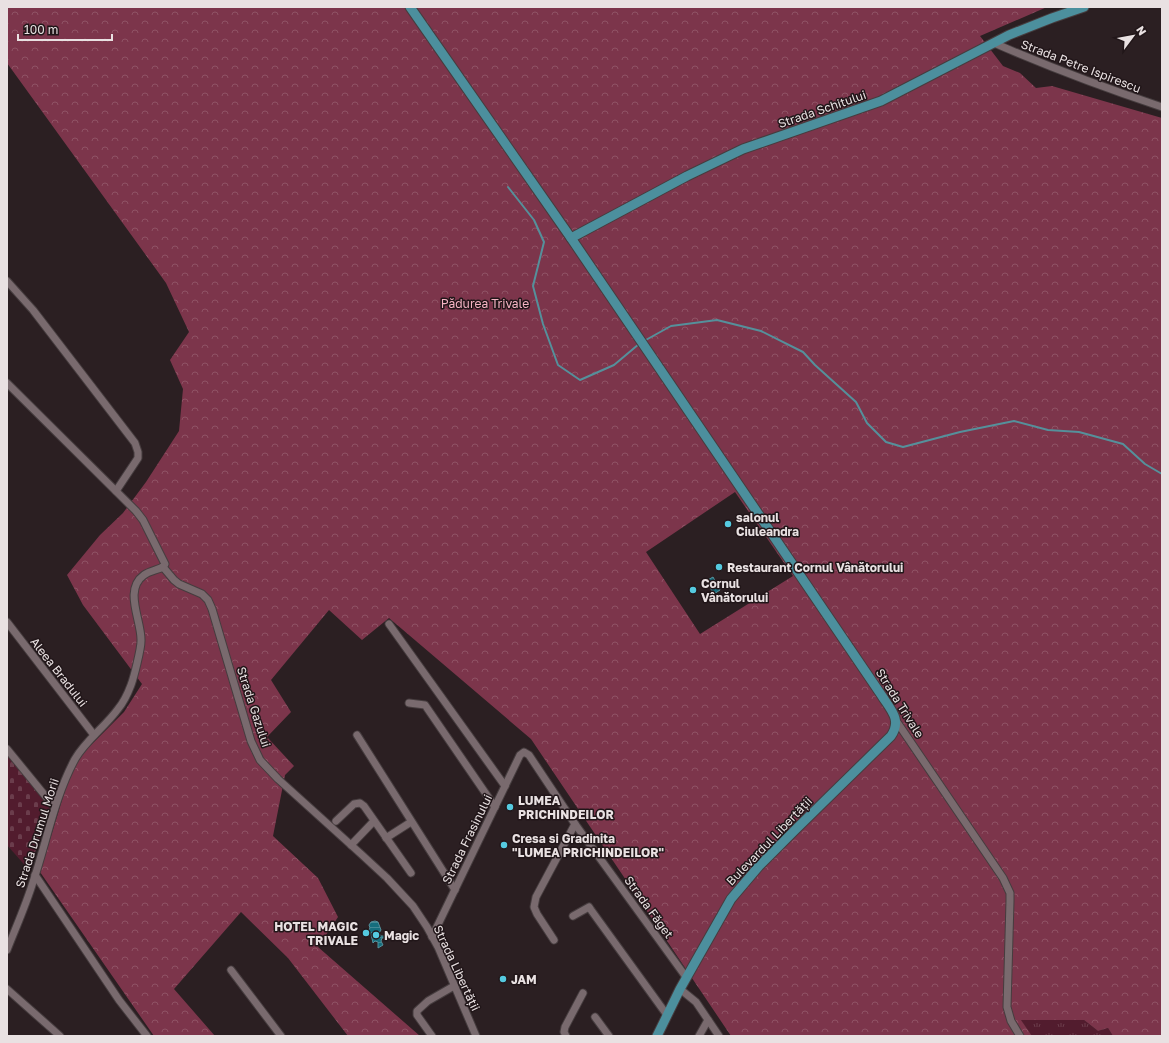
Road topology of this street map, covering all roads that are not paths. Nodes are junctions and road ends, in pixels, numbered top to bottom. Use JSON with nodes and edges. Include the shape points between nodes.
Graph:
{"nodes":[{"id":1,"x":410,"y":7,"type":"edge"},
{"id":2,"x":1084,"y":7,"type":"edge"},
{"id":3,"x":994,"y":43,"type":"junction"},
{"id":4,"x":1162,"y":107,"type":"edge"},
{"id":5,"x":571,"y":238,"type":"junction"},
{"id":6,"x":7,"y":281,"type":"edge"},
{"id":7,"x":7,"y":383,"type":"edge"},
{"id":8,"x":116,"y":490,"type":"junction"},
{"id":9,"x":163,"y":567,"type":"junction"},
{"id":10,"x":7,"y":622,"type":"edge"},
{"id":11,"x":389,"y":624,"type":"dead end"},
{"id":12,"x":409,"y":703,"type":"dead end"},
{"id":13,"x":897,"y":722,"type":"junction"},
{"id":14,"x":94,"y":735,"type":"junction"},
{"id":15,"x":357,"y":735,"type":"dead end"},
{"id":16,"x":7,"y":748,"type":"edge"},
{"id":17,"x":524,"y":752,"type":"joint"},
{"id":18,"x":505,"y":786,"type":"junction"},
{"id":19,"x":56,"y":802,"type":"junction"},
{"id":20,"x":495,"y":807,"type":"junction"},
{"id":21,"x":336,"y":821,"type":"dead end"},
{"id":22,"x":374,"y":821,"type":"junction"},
{"id":23,"x":411,"y":822,"type":"junction"},
{"id":24,"x":575,"y":824,"type":"junction"},
{"id":25,"x":386,"y":838,"type":"junction"},
{"id":26,"x":351,"y":845,"type":"junction"},
{"id":27,"x":411,"y":873,"type":"dead end"},
{"id":28,"x":35,"y":875,"type":"junction"},
{"id":29,"x":455,"y":890,"type":"junction"},
{"id":30,"x":400,"y":892,"type":"joint"},
{"id":31,"x":573,"y":916,"type":"dead end"},
{"id":32,"x":432,"y":937,"type":"junction"},
{"id":33,"x":8,"y":940,"type":"edge"},
{"id":34,"x":554,"y":940,"type":"dead end"},
{"id":35,"x":7,"y":950,"type":"edge"},
{"id":36,"x":231,"y":970,"type":"dead end"},
{"id":37,"x":686,"y":977,"type":"junction"},
{"id":38,"x":454,"y":986,"type":"junction"},
{"id":39,"x":7,"y":989,"type":"edge"},
{"id":40,"x":680,"y":989,"type":"junction"},
{"id":41,"x":583,"y":993,"type":"dead end"},
{"id":42,"x":667,"y":1015,"type":"junction"},
{"id":43,"x":595,"y":1016,"type":"dead end"},
{"id":44,"x":708,"y":1020,"type":"junction"},
{"id":45,"x":60,"y":1036,"type":"edge"},
{"id":46,"x":147,"y":1036,"type":"edge"},
{"id":47,"x":280,"y":1036,"type":"edge"},
{"id":48,"x":432,"y":1036,"type":"edge"},
{"id":49,"x":476,"y":1036,"type":"edge"},
{"id":50,"x":566,"y":1036,"type":"edge"},
{"id":51,"x":609,"y":1036,"type":"edge"},
{"id":52,"x":657,"y":1036,"type":"edge"},
{"id":53,"x":700,"y":1036,"type":"edge"},
{"id":54,"x":719,"y":1036,"type":"edge"},
{"id":55,"x":1020,"y":1036,"type":"edge"}],
"edges":[{"from":1,"to":5,"type":"main road","name":"Strada Trivale"},
{"from":2,"to":3,"type":"main road","name":"Strada Schitului"},
{"from":3,"to":4,"type":"street","name":"Strada Petre Ispirescu","via":[[1030,59]]},
{"from":3,"to":5,"type":"main road","name":"Strada Schitului","via":[[881,101],[743,149]]},
{"from":5,"to":13,"type":"main road","name":"Strada Trivale","via":[[890,708]]},
{"from":6,"to":8,"type":"street","via":[[33,310],[135,443],[138,458]]},
{"from":7,"to":8,"type":"street"},
{"from":8,"to":9,"type":"street","via":[[143,520],[165,564]]},
{"from":9,"to":14,"type":"street","name":"Strada Drumul Morii","via":[[148,572],[138,582],[134,599],[142,641],[131,684],[119,708]]},
{"from":9,"to":26,"type":"street","name":"Strada Gazului","via":[[179,584],[202,594],[208,600],[251,741],[260,760]]},
{"from":10,"to":14,"type":"street","name":"Aleea Bradului"},
{"from":11,"to":18,"type":"street"},
{"from":12,"to":20,"type":"street","via":[[425,705]]},
{"from":13,"to":37,"type":"main road","name":"Bulevardul Libertății","via":[[891,736],[759,866],[736,893],[720,915]]},
{"from":13,"to":55,"type":"street","name":"Strada Trivale","via":[[1008,888],[1010,901],[1007,1007],[1011,1021]]},
{"from":14,"to":19,"type":"street","name":"Strada Drumul Morii","via":[[76,758]]},
{"from":15,"to":23,"type":"street"},
{"from":16,"to":19,"type":"street","via":[[47,798]]},
{"from":17,"to":18,"type":"street","name":"Strada Frasinului","via":[[520,755]]},
{"from":17,"to":24,"type":"street","name":"Strada Făget","via":[[529,755]]},
{"from":18,"to":20,"type":"street","name":"Strada Frasinului"},
{"from":19,"to":28,"type":"street","name":"Strada Drumul Morii"},
{"from":20,"to":29,"type":"street","name":"Strada Frasinului"},
{"from":21,"to":22,"type":"street","via":[[358,803],[364,806]]},
{"from":22,"to":25,"type":"street"},
{"from":22,"to":26,"type":"street"},
{"from":23,"to":25,"type":"street"},
{"from":23,"to":29,"type":"street"},
{"from":24,"to":34,"type":"street","via":[[536,897],[534,907]]},
{"from":24,"to":37,"type":"street","name":"Strada Făget"},
{"from":25,"to":27,"type":"street"},
{"from":26,"to":30,"type":"street","name":"Strada Gazului"},
{"from":28,"to":33,"type":"street","name":"Strada Drumul Morii"},
{"from":28,"to":46,"type":"street","via":[[119,1000]]},
{"from":29,"to":32,"type":"street","name":"Strada Frasinului"},
{"from":30,"to":32,"type":"street","name":"Strada Libertății"},
{"from":31,"to":42,"type":"street","via":[[585,908],[591,910]]},
{"from":32,"to":38,"type":"street","name":"Strada Libertății"},
{"from":33,"to":35,"type":"street","name":"Strada Drumul Morii"},
{"from":36,"to":47,"type":"street"},
{"from":37,"to":40,"type":"main road","name":"Bulevardul Libertății"},
{"from":38,"to":48,"type":"street","via":[[428,1001],[417,1011],[417,1015]]},
{"from":38,"to":49,"type":"street","name":"Strada Libertății"},
{"from":39,"to":45,"type":"street"},
{"from":40,"to":42,"type":"main road","name":"Bulevardul Libertății"},
{"from":40,"to":44,"type":"street","via":[[696,1002]]},
{"from":41,"to":50,"type":"street","via":[[565,1027]]},
{"from":42,"to":52,"type":"main road","name":"Bulevardul Libertății"},
{"from":43,"to":51,"type":"street"},
{"from":44,"to":53,"type":"street"},
{"from":44,"to":54,"type":"street"}]}
